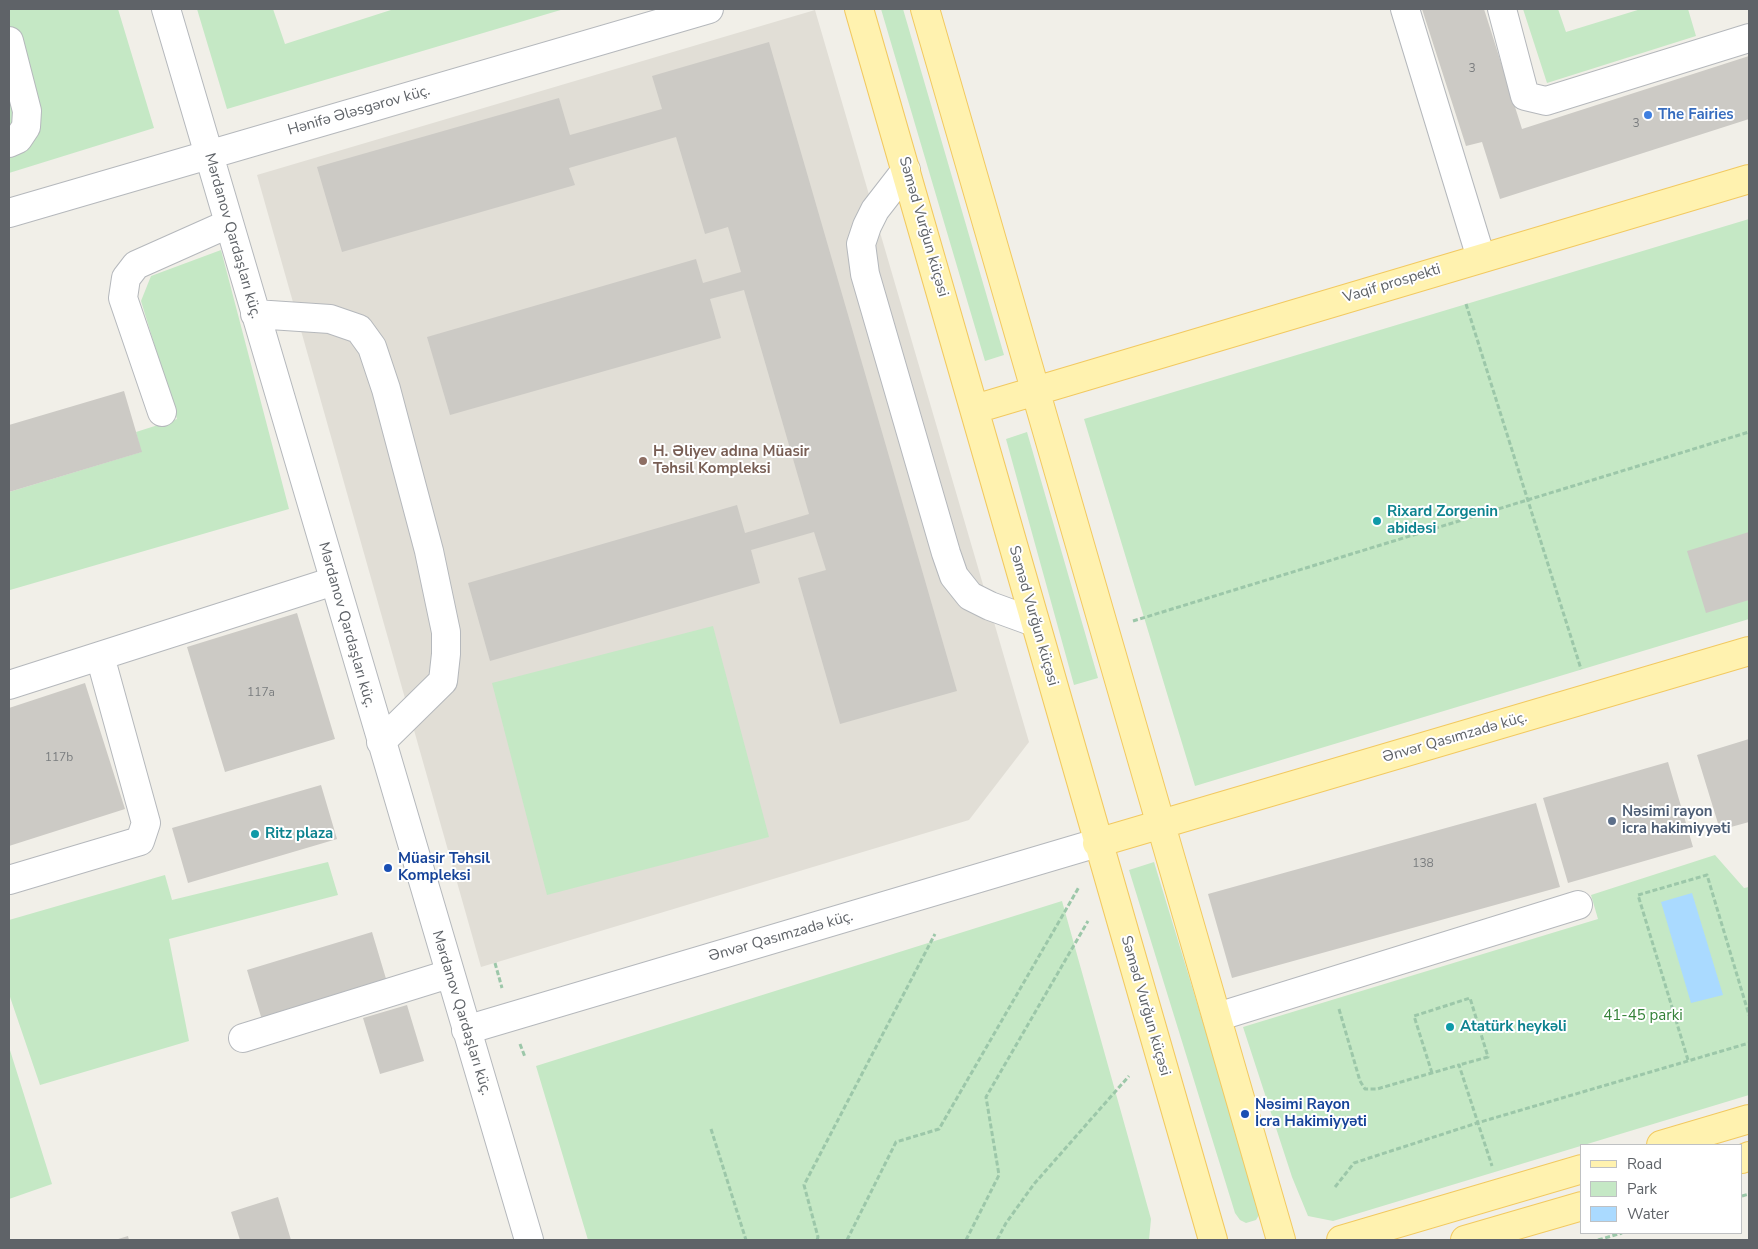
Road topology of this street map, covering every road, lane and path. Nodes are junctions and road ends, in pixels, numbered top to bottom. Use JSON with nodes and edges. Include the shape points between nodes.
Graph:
{"nodes":[{"id":1,"x":166,"y":9,"type":"edge"},
{"id":2,"x":709,"y":9,"type":"edge"},
{"id":3,"x":859,"y":9,"type":"edge"},
{"id":4,"x":925,"y":9,"type":"edge"},
{"id":5,"x":1405,"y":9,"type":"edge"},
{"id":6,"x":1502,"y":9,"type":"edge"},
{"id":7,"x":1749,"y":38,"type":"edge"},
{"id":8,"x":9,"y":41,"type":"edge"},
{"id":9,"x":9,"y":143,"type":"edge"},
{"id":10,"x":208,"y":155,"type":"junction"},
{"id":11,"x":906,"y":170,"type":"junction"},
{"id":12,"x":1749,"y":179,"type":"edge"},
{"id":13,"x":9,"y":214,"type":"edge"},
{"id":14,"x":228,"y":224,"type":"junction"},
{"id":15,"x":1481,"y":258,"type":"junction"},
{"id":16,"x":1466,"y":304,"type":"dead end"},
{"id":17,"x":255,"y":314,"type":"junction"},
{"id":18,"x":1035,"y":390,"type":"junction"},
{"id":19,"x":975,"y":409,"type":"junction"},
{"id":20,"x":162,"y":412,"type":"dead end"},
{"id":21,"x":1749,"y":432,"type":"edge"},
{"id":22,"x":1527,"y":499,"type":"junction"},
{"id":23,"x":334,"y":582,"type":"junction"},
{"id":24,"x":1034,"y":622,"type":"junction"},
{"id":25,"x":1125,"y":624,"type":"dead end"},
{"id":26,"x":1749,"y":651,"type":"edge"},
{"id":27,"x":100,"y":656,"type":"junction"},
{"id":28,"x":1580,"y":669,"type":"dead end"},
{"id":29,"x":9,"y":685,"type":"edge"},
{"id":30,"x":381,"y":742,"type":"junction"},
{"id":31,"x":1160,"y":823,"type":"junction"},
{"id":32,"x":1097,"y":843,"type":"junction"},
{"id":33,"x":9,"y":880,"type":"edge"},
{"id":34,"x":1079,"y":888,"type":"dead end"},
{"id":35,"x":1578,"y":905,"type":"dead end"},
{"id":36,"x":1088,"y":920,"type":"dead end"},
{"id":37,"x":934,"y":934,"type":"dead end"},
{"id":38,"x":449,"y":974,"type":"junction"},
{"id":39,"x":1332,"y":983,"type":"junction"},
{"id":40,"x":1749,"y":1016,"type":"edge"},
{"id":41,"x":1217,"y":1017,"type":"junction"},
{"id":42,"x":466,"y":1030,"type":"junction"},
{"id":43,"x":243,"y":1038,"type":"dead end"},
{"id":44,"x":1749,"y":1043,"type":"edge"},
{"id":45,"x":1688,"y":1060,"type":"junction"},
{"id":46,"x":1459,"y":1065,"type":"junction"},
{"id":47,"x":1432,"y":1073,"type":"junction"},
{"id":48,"x":1129,"y":1076,"type":"dead end"},
{"id":49,"x":1749,"y":1119,"type":"edge"},
{"id":50,"x":1478,"y":1123,"type":"junction"},
{"id":51,"x":712,"y":1129,"type":"dead end"},
{"id":52,"x":1664,"y":1144,"type":"edge"},
{"id":53,"x":1580,"y":1170,"type":"edge"},
{"id":54,"x":1335,"y":1187,"type":"dead end"},
{"id":55,"x":1501,"y":1193,"type":"junction"},
{"id":56,"x":1580,"y":1207,"type":"edge"},
{"id":57,"x":1210,"y":1232,"type":"edge"},
{"id":58,"x":1619,"y":1234,"type":"edge"},
{"id":59,"x":1345,"y":1239,"type":"edge"},
{"id":60,"x":529,"y":1240,"type":"edge"},
{"id":61,"x":746,"y":1240,"type":"edge"},
{"id":62,"x":817,"y":1240,"type":"edge"},
{"id":63,"x":847,"y":1240,"type":"edge"},
{"id":64,"x":966,"y":1240,"type":"edge"},
{"id":65,"x":997,"y":1240,"type":"edge"},
{"id":66,"x":1281,"y":1240,"type":"edge"},
{"id":67,"x":1464,"y":1240,"type":"edge"},
{"id":68,"x":1598,"y":1240,"type":"edge"}],
"edges":[{"from":1,"to":10,"type":"street","name":"Mərdanov Qardaşları küç."},
{"from":2,"to":10,"type":"street","name":"Hənifə Ələsgərov küç."},
{"from":3,"to":11,"type":"main road","name":"Səməd Vurğun küçəsi"},
{"from":4,"to":18,"type":"main road"},
{"from":5,"to":15,"type":"street"},
{"from":6,"to":7,"type":"street","via":[[1525,96],[1546,101]]},
{"from":8,"to":9,"type":"street","via":[[26,111],[26,127],[18,140]]},
{"from":10,"to":13,"type":"street","name":"Hənifə Ələsgərov küç."},
{"from":10,"to":14,"type":"street","name":"Mərdanov Qardaşları küç."},
{"from":11,"to":19,"type":"main road","name":"Səməd Vurğun küçəsi"},
{"from":11,"to":24,"type":"street","via":[[875,210],[867,226],[861,244],[865,274],[954,576],[970,596]]},
{"from":12,"to":15,"type":"main road","name":"Vaqif prospekti"},
{"from":14,"to":17,"type":"street","name":"Mərdanov Qardaşları küç."},
{"from":14,"to":20,"type":"street","via":[[136,264],[126,278],[123,298]]},
{"from":15,"to":18,"type":"main road","name":"Vaqif prospekti"},
{"from":16,"to":22,"type":"path"},
{"from":17,"to":23,"type":"street","name":"Mərdanov Qardaşları küç."},
{"from":17,"to":30,"type":"street","via":[[330,318],[359,329],[372,347],[386,389],[429,551],[446,632],[446,654],[443,681]]},
{"from":18,"to":19,"type":"main road","name":"Vaqif prospekti"},
{"from":18,"to":31,"type":"main road"},
{"from":19,"to":24,"type":"main road","name":"Səməd Vurğun küçəsi"},
{"from":21,"to":22,"type":"path"},
{"from":22,"to":25,"type":"path"},
{"from":22,"to":28,"type":"path"},
{"from":23,"to":27,"type":"street"},
{"from":23,"to":30,"type":"street","name":"Mərdanov Qardaşları küç."},
{"from":24,"to":32,"type":"main road","name":"Səməd Vurğun küçəsi"},
{"from":26,"to":31,"type":"main road","name":"Ənvər Qasımzadə küç."},
{"from":27,"to":29,"type":"street"},
{"from":27,"to":33,"type":"street","via":[[146,823],[140,841]]},
{"from":30,"to":38,"type":"street","name":"Mərdanov Qardaşları küç."},
{"from":31,"to":32,"type":"main road","name":"Ənvər Qasımzadə küç."},
{"from":31,"to":41,"type":"main road"},
{"from":32,"to":42,"type":"street","name":"Ənvər Qasımzadə küç."},
{"from":32,"to":57,"type":"main road","name":"Səməd Vurğun küçəsi"},
{"from":34,"to":63,"type":"path","via":[[939,1129],[896,1142]]},
{"from":35,"to":39,"type":"street"},
{"from":36,"to":64,"type":"path","via":[[986,1097],[1000,1175]]},
{"from":37,"to":62,"type":"path","via":[[804,1185]]},
{"from":38,"to":42,"type":"street","name":"Mərdanov Qardaşları küç."},
{"from":38,"to":43,"type":"street"},
{"from":39,"to":41,"type":"street"},
{"from":39,"to":47,"type":"path","via":[[1365,1089],[1377,1089]]},
{"from":40,"to":45,"type":"path","via":[[1707,875],[1638,895]]},
{"from":41,"to":66,"type":"main road"},
{"from":42,"to":60,"type":"street","name":"Mərdanov Qardaşları küç."},
{"from":44,"to":45,"type":"path"},
{"from":45,"to":50,"type":"path"},
{"from":46,"to":47,"type":"path"},
{"from":46,"to":47,"type":"path","via":[[1488,1057],[1470,998],[1414,1016]]},
{"from":46,"to":50,"type":"path"},
{"from":48,"to":65,"type":"path","via":[[1034,1184]]},
{"from":49,"to":52,"type":"main road"},
{"from":50,"to":54,"type":"path","via":[[1354,1163]]},
{"from":50,"to":55,"type":"path"},
{"from":51,"to":61,"type":"path"},
{"from":53,"to":55,"type":"main road"},
{"from":55,"to":59,"type":"main road"},
{"from":56,"to":67,"type":"main road"},
{"from":58,"to":68,"type":"path"}]}
